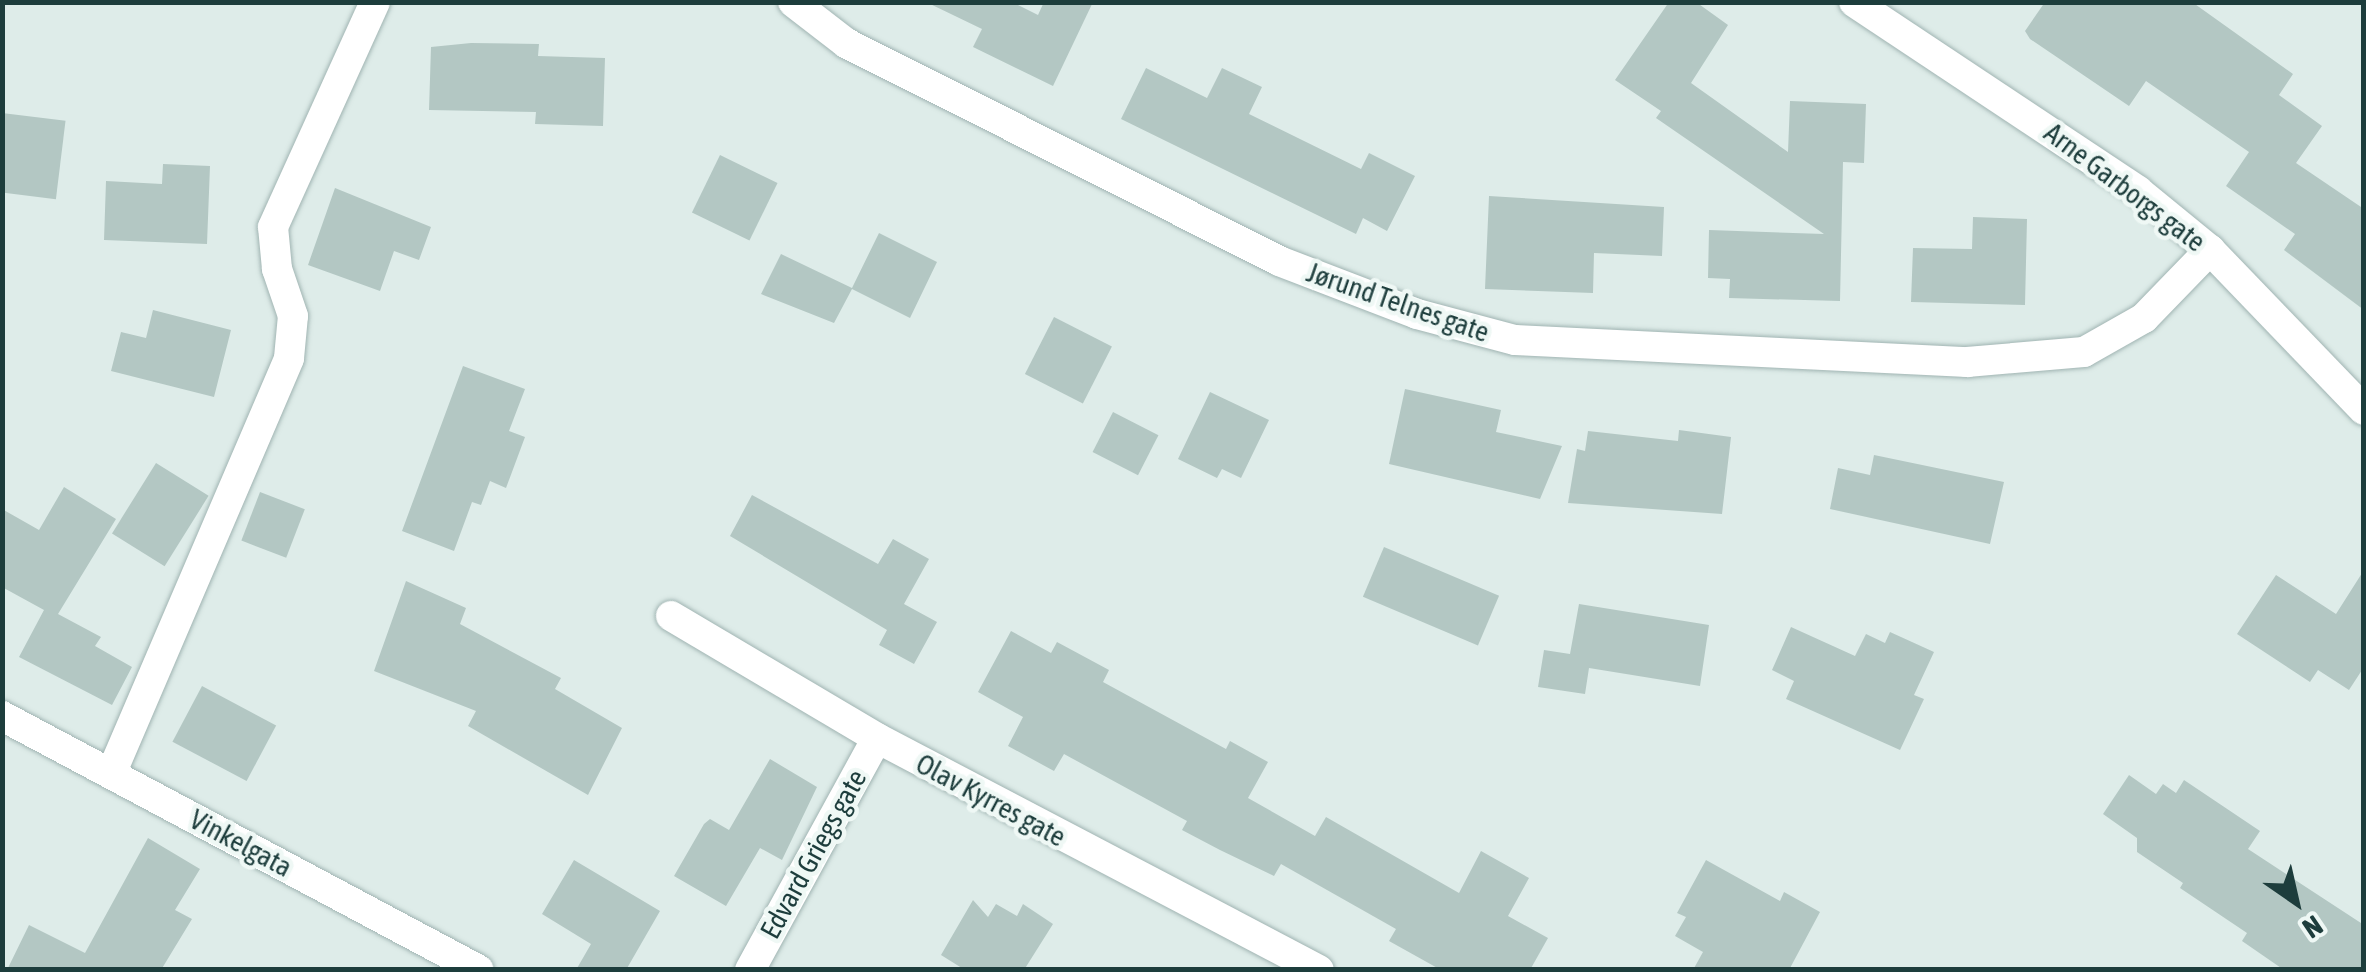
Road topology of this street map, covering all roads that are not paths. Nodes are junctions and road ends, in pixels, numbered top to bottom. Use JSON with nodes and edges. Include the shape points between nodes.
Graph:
{"nodes":[{"id":1,"x":375,"y":2,"type":"edge"},
{"id":2,"x":793,"y":2,"type":"edge"},
{"id":3,"x":1854,"y":2,"type":"edge"},
{"id":4,"x":2210,"y":250,"type":"junction"},
{"id":5,"x":2364,"y":410,"type":"edge"},
{"id":6,"x":671,"y":616,"type":"dead end"},
{"id":7,"x":2,"y":716,"type":"edge"},
{"id":8,"x":876,"y":738,"type":"junction"},
{"id":9,"x":111,"y":774,"type":"junction"},
{"id":10,"x":478,"y":970,"type":"edge"},
{"id":11,"x":750,"y":970,"type":"edge"},
{"id":12,"x":1319,"y":970,"type":"edge"}],
"edges":[{"from":1,"to":9,"type":"street","via":[[273,227],[277,268],[293,316],[289,358]]},
{"from":2,"to":4,"type":"street","name":"Jørund Telnes gate","via":[[846,43],[1278,261],[1417,314],[1515,340],[1967,362],[2084,352],[2144,318]]},
{"from":3,"to":4,"type":"street","name":"Arne Garborgs gate","via":[[2032,116]]},
{"from":4,"to":5,"type":"street","name":"Arne Garborgs gate"},
{"from":6,"to":8,"type":"street","name":"Olav Kyrres gate"},
{"from":7,"to":9,"type":"street","name":"Vinkelgata"},
{"from":8,"to":11,"type":"street","name":"Edvard Griegs gate"},
{"from":8,"to":12,"type":"street","name":"Olav Kyrres gate"},
{"from":9,"to":10,"type":"street","name":"Vinkelgata"}]}
